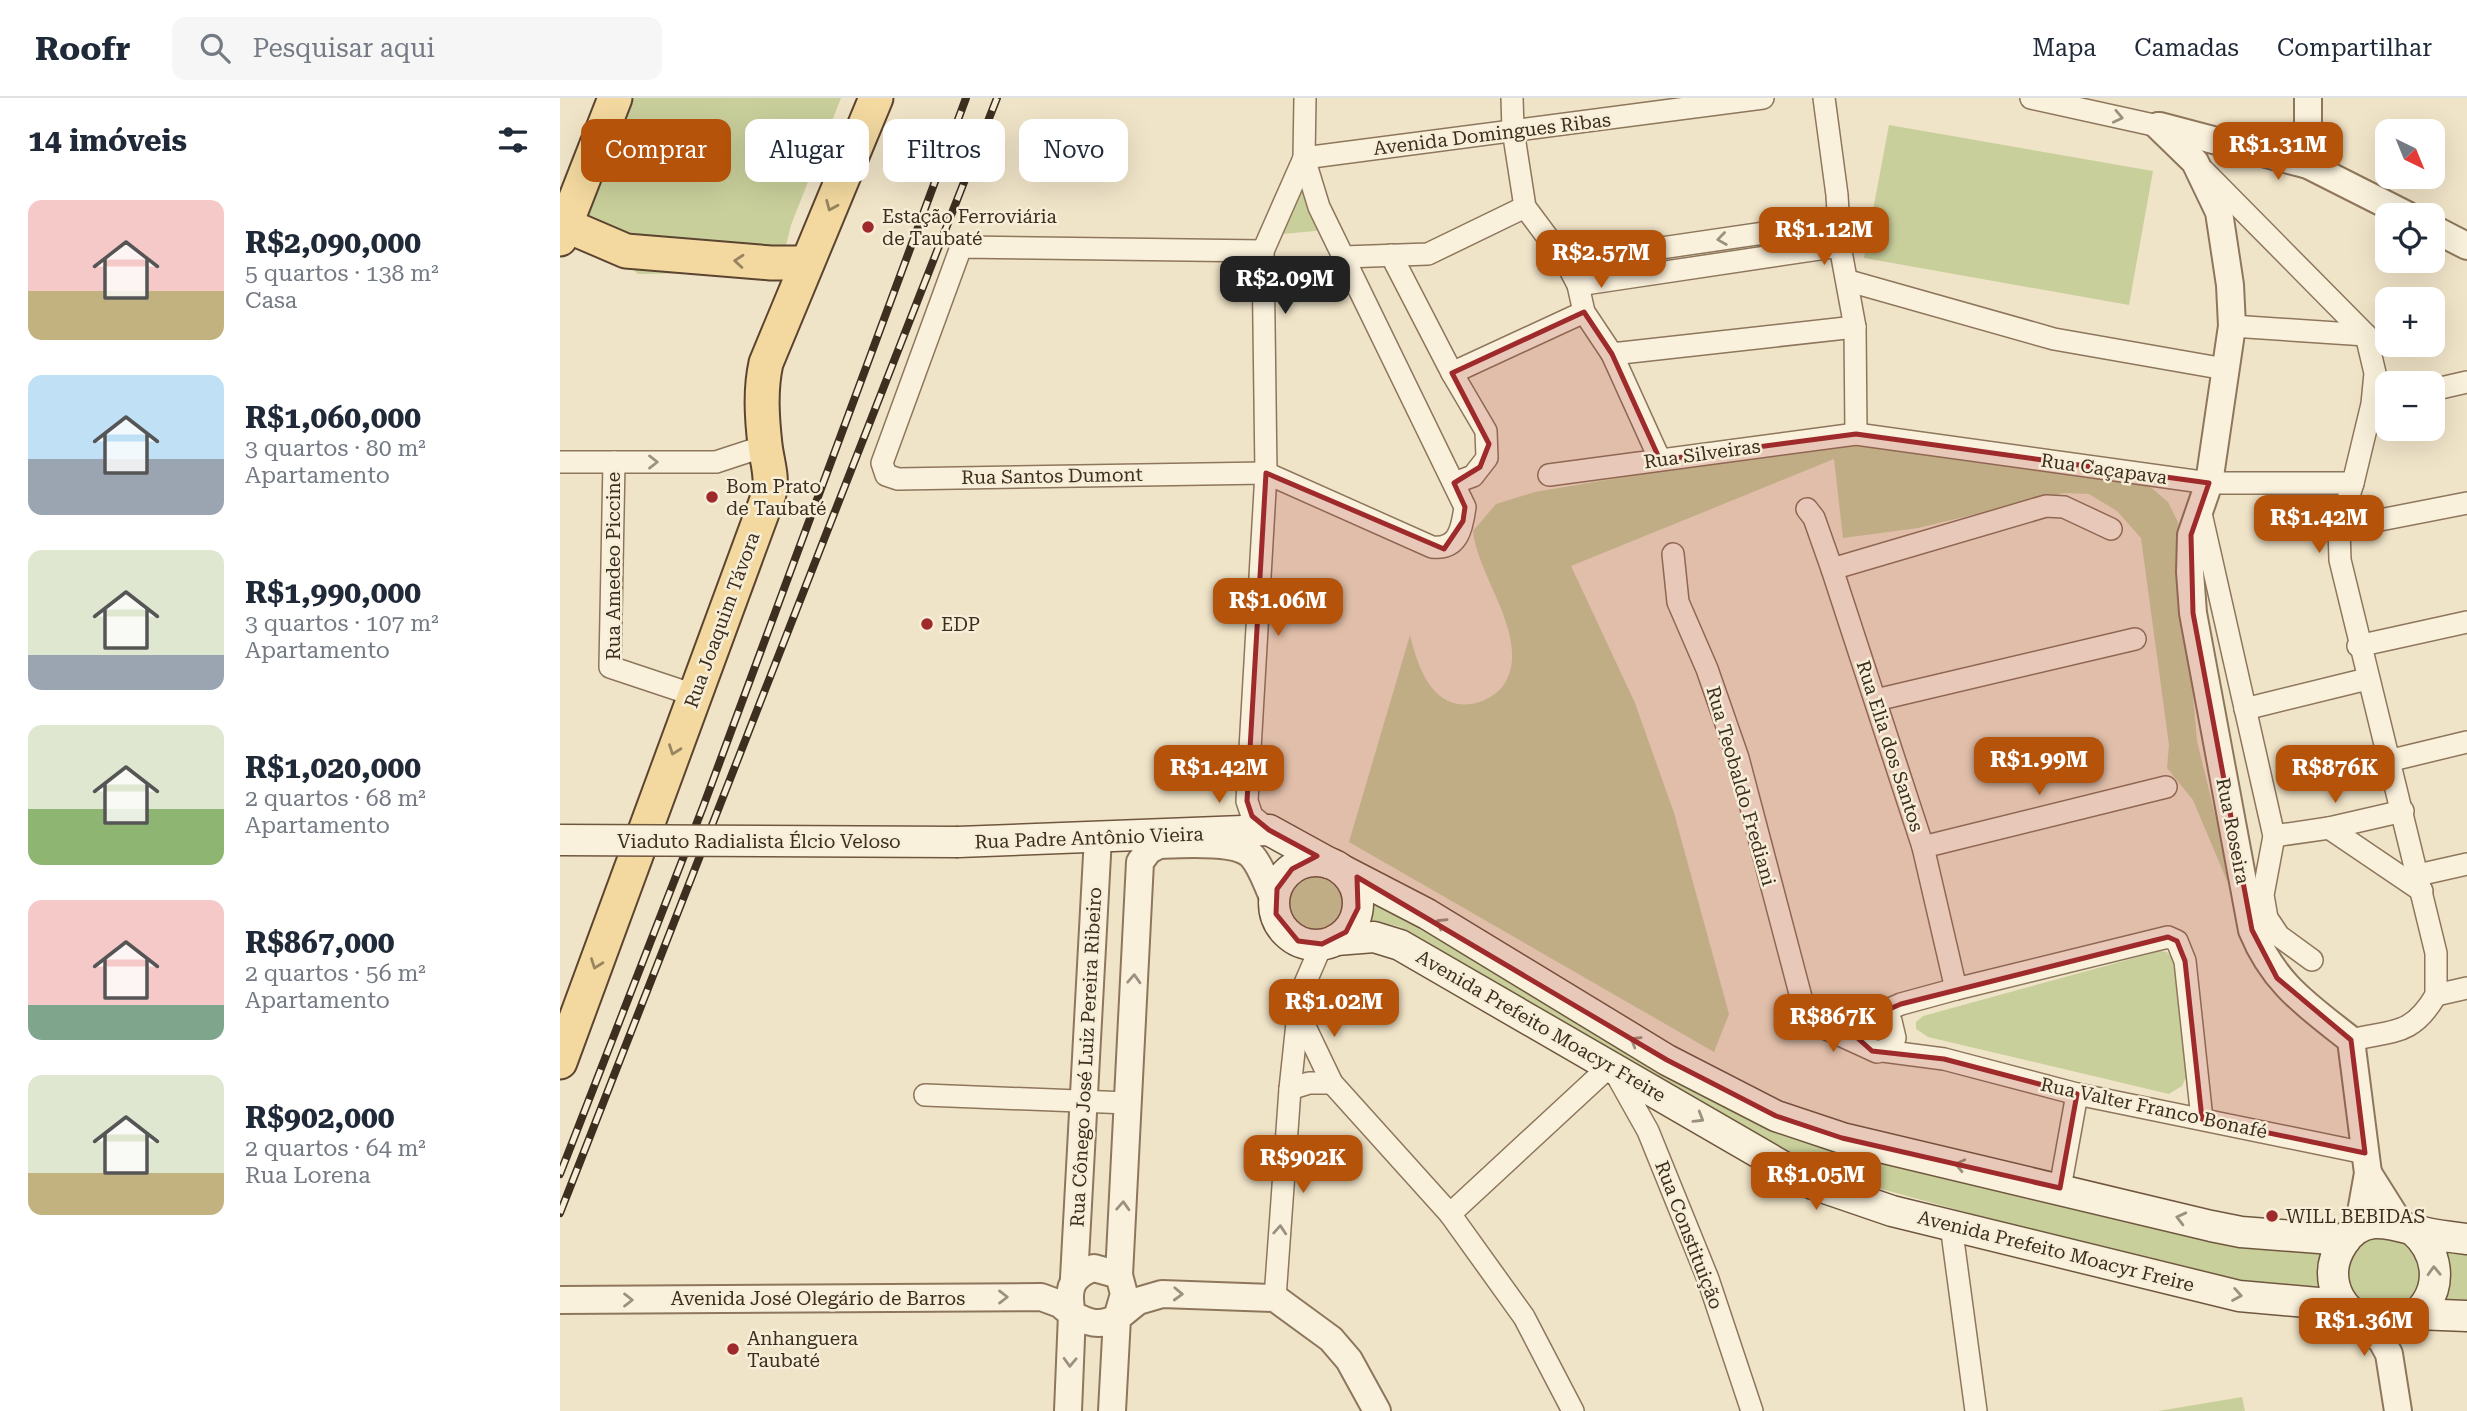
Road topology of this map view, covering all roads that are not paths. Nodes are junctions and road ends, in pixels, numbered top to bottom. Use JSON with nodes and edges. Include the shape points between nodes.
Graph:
{"nodes":[{"id":1,"x":615,"y":98,"type":"edge"},
{"id":2,"x":876,"y":98,"type":"edge"},
{"id":3,"x":1305,"y":98,"type":"edge"},
{"id":4,"x":1512,"y":98,"type":"edge"},
{"id":5,"x":1763,"y":98,"type":"edge"},
{"id":6,"x":1824,"y":98,"type":"edge"},
{"id":7,"x":2031,"y":98,"type":"edge"},
{"id":8,"x":2308,"y":98,"type":"edge"},
{"id":9,"x":1736,"y":101,"type":"edge"},
{"id":10,"x":2158,"y":126,"type":"junction"},
{"id":11,"x":1513,"y":130,"type":"junction"},
{"id":12,"x":1304,"y":158,"type":"junction"},
{"id":13,"x":2195,"y":162,"type":"junction"},
{"id":14,"x":2308,"y":165,"type":"junction"},
{"id":15,"x":2383,"y":203,"type":"edge"},
{"id":16,"x":1525,"y":207,"type":"junction"},
{"id":17,"x":1838,"y":222,"type":"junction"},
{"id":18,"x":561,"y":232,"type":"edge"},
{"id":19,"x":2445,"y":235,"type":"edge"},
{"id":20,"x":1840,"y":246,"type":"junction"},
{"id":21,"x":2467,"y":246,"type":"edge"},
{"id":22,"x":1263,"y":251,"type":"junction"},
{"id":23,"x":1391,"y":255,"type":"junction"},
{"id":24,"x":1344,"y":257,"type":"junction"},
{"id":25,"x":1566,"y":262,"type":"junction"},
{"id":26,"x":807,"y":263,"type":"junction"},
{"id":27,"x":1849,"y":281,"type":"junction"},
{"id":28,"x":1578,"y":285,"type":"junction"},
{"id":29,"x":1584,"y":312,"type":"junction"},
{"id":30,"x":2232,"y":326,"type":"junction"},
{"id":31,"x":1855,"y":327,"type":"junction"},
{"id":32,"x":2366,"y":335,"type":"junction"},
{"id":33,"x":1612,"y":354,"type":"junction"},
{"id":34,"x":2225,"y":369,"type":"junction"},
{"id":35,"x":1452,"y":373,"type":"junction"},
{"id":36,"x":2375,"y":373,"type":"edge"},
{"id":37,"x":2467,"y":382,"type":"edge"},
{"id":38,"x":2445,"y":387,"type":"edge"},
{"id":39,"x":2375,"y":415,"type":"edge"},
{"id":40,"x":1856,"y":434,"type":"junction"},
{"id":41,"x":765,"y":446,"type":"junction"},
{"id":42,"x":1660,"y":460,"type":"junction"},
{"id":43,"x":560,"y":462,"type":"edge"},
{"id":44,"x":614,"y":462,"type":"junction"},
{"id":45,"x":1266,"y":472,"type":"junction"},
{"id":46,"x":1549,"y":475,"type":"dead end"},
{"id":47,"x":1454,"y":483,"type":"junction"},
{"id":48,"x":2209,"y":483,"type":"junction"},
{"id":49,"x":2353,"y":483,"type":"junction"},
{"id":50,"x":2467,"y":503,"type":"edge"},
{"id":51,"x":1807,"y":509,"type":"dead end"},
{"id":52,"x":2200,"y":509,"type":"junction"},
{"id":53,"x":2339,"y":528,"type":"junction"},
{"id":54,"x":2111,"y":529,"type":"dead end"},
{"id":55,"x":1673,"y":554,"type":"dead end"},
{"id":56,"x":1832,"y":569,"type":"junction"},
{"id":57,"x":2467,"y":622,"type":"edge"},
{"id":58,"x":2135,"y":639,"type":"dead end"},
{"id":59,"x":2358,"y":646,"type":"junction"},
{"id":60,"x":2367,"y":679,"type":"junction"},
{"id":61,"x":694,"y":695,"type":"junction"},
{"id":62,"x":1876,"y":700,"type":"junction"},
{"id":63,"x":2245,"y":709,"type":"junction"},
{"id":64,"x":2467,"y":742,"type":"edge"},
{"id":65,"x":2388,"y":761,"type":"junction"},
{"id":66,"x":2166,"y":788,"type":"dead end"},
{"id":67,"x":1247,"y":801,"type":"junction"},
{"id":68,"x":2403,"y":811,"type":"junction"},
{"id":69,"x":2329,"y":828,"type":"junction"},
{"id":70,"x":1269,"y":830,"type":"junction"},
{"id":71,"x":1221,"y":834,"type":"junction"},
{"id":72,"x":1098,"y":836,"type":"junction"},
{"id":73,"x":2274,"y":836,"type":"junction"},
{"id":74,"x":560,"y":840,"type":"edge"},
{"id":75,"x":958,"y":842,"type":"joint"},
{"id":76,"x":1923,"y":847,"type":"junction"},
{"id":77,"x":2467,"y":864,"type":"edge"},
{"id":78,"x":1336,"y":867,"type":"junction"},
{"id":79,"x":2420,"y":883,"type":"junction"},
{"id":80,"x":1275,"y":901,"type":"junction"},
{"id":81,"x":1329,"y":942,"type":"junction"},
{"id":82,"x":2312,"y":960,"type":"dead end"},
{"id":83,"x":2467,"y":988,"type":"edge"},
{"id":84,"x":1955,"y":989,"type":"junction"},
{"id":85,"x":2436,"y":995,"type":"junction"},
{"id":86,"x":1917,"y":1001,"type":"junction"},
{"id":87,"x":1298,"y":1012,"type":"junction"},
{"id":88,"x":1869,"y":1019,"type":"junction"},
{"id":89,"x":1814,"y":1023,"type":"junction"},
{"id":90,"x":1895,"y":1029,"type":"junction"},
{"id":91,"x":2351,"y":1040,"type":"junction"},
{"id":92,"x":1863,"y":1044,"type":"junction"},
{"id":93,"x":1883,"y":1051,"type":"junction"},
{"id":94,"x":1944,"y":1059,"type":"junction"},
{"id":95,"x":560,"y":1062,"type":"edge"},
{"id":96,"x":1611,"y":1065,"type":"junction"},
{"id":97,"x":1332,"y":1083,"type":"junction"},
{"id":98,"x":1290,"y":1089,"type":"junction"},
{"id":99,"x":2077,"y":1094,"type":"junction"},
{"id":100,"x":925,"y":1095,"type":"dead end"},
{"id":101,"x":1084,"y":1100,"type":"junction"},
{"id":102,"x":1128,"y":1103,"type":"junction"},
{"id":103,"x":2202,"y":1119,"type":"junction"},
{"id":104,"x":2367,"y":1163,"type":"junction"},
{"id":105,"x":2060,"y":1188,"type":"junction"},
{"id":106,"x":1450,"y":1214,"type":"junction"},
{"id":107,"x":1951,"y":1225,"type":"junction"},
{"id":108,"x":2407,"y":1227,"type":"junction"},
{"id":109,"x":2352,"y":1234,"type":"junction"},
{"id":110,"x":2467,"y":1239,"type":"edge"},
{"id":111,"x":1119,"y":1275,"type":"junction"},
{"id":112,"x":1074,"y":1278,"type":"junction"},
{"id":113,"x":1275,"y":1298,"type":"junction"},
{"id":114,"x":560,"y":1300,"type":"edge"},
{"id":115,"x":2347,"y":1308,"type":"junction"},
{"id":116,"x":1072,"y":1314,"type":"junction"},
{"id":117,"x":2467,"y":1316,"type":"edge"},
{"id":118,"x":1117,"y":1318,"type":"junction"},
{"id":119,"x":2410,"y":1318,"type":"junction"},
{"id":120,"x":2397,"y":1401,"type":"edge"},
{"id":121,"x":1069,"y":1411,"type":"edge"},
{"id":122,"x":1112,"y":1411,"type":"edge"},
{"id":123,"x":1377,"y":1411,"type":"edge"},
{"id":124,"x":1573,"y":1411,"type":"edge"},
{"id":125,"x":1752,"y":1411,"type":"edge"},
{"id":126,"x":1976,"y":1411,"type":"edge"}],
"edges":[{"from":1,"to":18,"type":"main road"},
{"from":2,"to":26,"type":"main road","name":"Rua Joaquim Távora","one_way":true},
{"from":3,"to":12,"type":"street"},
{"from":4,"to":11,"type":"street"},
{"from":5,"to":9,"type":"street","name":"Avenida Domingues Ribas"},
{"from":6,"to":17,"type":"street"},
{"from":7,"to":10,"type":"street","one_way":true},
{"from":8,"to":14,"type":"street"},
{"from":9,"to":11,"type":"street","name":"Avenida Domingues Ribas"},
{"from":10,"to":13,"type":"street"},
{"from":10,"to":14,"type":"street"},
{"from":11,"to":12,"type":"street","name":"Avenida Domingues Ribas"},
{"from":11,"to":16,"type":"street"},
{"from":12,"to":22,"type":"street"},
{"from":12,"to":24,"type":"street","via":[[1319,207]]},
{"from":13,"to":30,"type":"street","name":"Rua Roseira","via":[[2219,212]]},
{"from":13,"to":32,"type":"street"},
{"from":14,"to":15,"type":"street"},
{"from":16,"to":23,"type":"street","via":[[1427,254]]},
{"from":16,"to":25,"type":"street"},
{"from":17,"to":20,"type":"street"},
{"from":17,"to":25,"type":"street","one_way":true},
{"from":26,"to":18,"type":"main road","one_way":true,"via":[[626,251],[577,230]]},
{"from":19,"to":21,"type":"street"},
{"from":20,"to":27,"type":"street"},
{"from":20,"to":28,"type":"street"},
{"from":22,"to":45,"type":"street"},
{"from":22,"to":45,"type":"street","name":"Rua Santos Dumont","via":[[961,247],[882,463],[887,475],[898,479]]},
{"from":23,"to":24,"type":"street"},
{"from":23,"to":35,"type":"street"},
{"from":24,"to":47,"type":"street"},
{"from":25,"to":28,"type":"street"},
{"from":26,"to":41,"type":"main road","name":"Rua Joaquim Távora","via":[[766,363],[761,386]]},
{"from":27,"to":31,"type":"street"},
{"from":27,"to":34,"type":"street","via":[[2054,339]]},
{"from":28,"to":29,"type":"street"},
{"from":29,"to":33,"type":"street"},
{"from":29,"to":35,"type":"street"},
{"from":30,"to":32,"type":"street"},
{"from":30,"to":34,"type":"street","name":"Rua Roseira"},
{"from":31,"to":33,"type":"street"},
{"from":31,"to":40,"type":"street"},
{"from":32,"to":36,"type":"street"},
{"from":33,"to":42,"type":"street"},
{"from":34,"to":48,"type":"street","name":"Rua Roseira"},
{"from":35,"to":47,"type":"street","via":[[1489,444],[1487,458],[1473,475]]},
{"from":37,"to":38,"type":"street"},
{"from":39,"to":49,"type":"street"},
{"from":40,"to":42,"type":"street","name":"Rua Silveiras"},
{"from":40,"to":48,"type":"street","name":"Rua Caçapava"},
{"from":44,"to":41,"type":"street","one_way":true,"via":[[716,462]]},
{"from":41,"to":61,"type":"main road","name":"Rua Joaquim Távora","via":[[772,483],[769,494]]},
{"from":42,"to":46,"type":"street","name":"Rua Silveiras"},
{"from":43,"to":44,"type":"street"},
{"from":44,"to":61,"type":"street","name":"Rua Amedeo Piccine","via":[[610,667]]},
{"from":45,"to":47,"type":"street","name":"Rua Santos Dumont","via":[[1444,549],[1458,535],[1463,521],[1465,507]]},
{"from":45,"to":67,"type":"street"},
{"from":48,"to":49,"type":"street","name":"Rua Caçapava"},
{"from":48,"to":52,"type":"street","name":"Rua Roseira"},
{"from":49,"to":53,"type":"street"},
{"from":50,"to":53,"type":"street"},
{"from":51,"to":56,"type":"street","name":"Rua Elia dos Santos"},
{"from":52,"to":63,"type":"street"},
{"from":52,"to":91,"type":"street","name":"Rua Roseira","via":[[2191,535],[2193,613],[2252,930],[2277,978]]},
{"from":53,"to":59,"type":"street","via":[[2340,560]]},
{"from":54,"to":56,"type":"street","via":[[2064,507],[2046,506]]},
{"from":55,"to":89,"type":"street","name":"Rua Teobaldo Frediani","via":[[1678,601],[1738,758]]},
{"from":56,"to":62,"type":"street","name":"Rua Elia dos Santos"},
{"from":57,"to":59,"type":"street"},
{"from":58,"to":62,"type":"street"},
{"from":59,"to":60,"type":"street"},
{"from":60,"to":63,"type":"street"},
{"from":60,"to":65,"type":"street"},
{"from":61,"to":95,"type":"main road","name":"Rua Joaquim Távora","one_way":true},
{"from":62,"to":76,"type":"street","name":"Rua Elia dos Santos"},
{"from":63,"to":73,"type":"street"},
{"from":64,"to":65,"type":"street"},
{"from":65,"to":68,"type":"street"},
{"from":66,"to":76,"type":"street"},
{"from":67,"to":70,"type":"street","via":[[1252,816]]},
{"from":67,"to":71,"type":"street"},
{"from":68,"to":69,"type":"street","name":"Rua Roseira"},
{"from":68,"to":79,"type":"street"},
{"from":69,"to":73,"type":"street","name":"Rua Roseira"},
{"from":69,"to":79,"type":"street"},
{"from":70,"to":71,"type":"main road"},
{"from":70,"to":78,"type":"main road","name":"Avenida Prefeito Moacyr Freire"},
{"from":71,"to":72,"type":"main road","name":"Rua Padre Antônio Vieira"},
{"from":72,"to":75,"type":"main road","name":"Rua Padre Antônio Vieira"},
{"from":72,"to":101,"type":"street","name":"Rua Cônego José Luiz Pereira Ribeiro"},
{"from":73,"to":82,"type":"street","via":[[2263,895],[2267,918],[2279,936]]},
{"from":74,"to":75,"type":"main road","name":"Viaduto Radialista Élcio Veloso","bridge":true},
{"from":76,"to":84,"type":"street","name":"Rua Elia dos Santos"},
{"from":77,"to":79,"type":"street"},
{"from":78,"to":80,"type":"main road","via":[[1317,861],[1293,869],[1283,877]]},
{"from":78,"to":81,"type":"main road","via":[[1358,894],[1358,908],[1354,921]]},
{"from":105,"to":78,"type":"main road","name":"Avenida Prefeito Moacyr Freire","one_way":true,"via":[[1842,1138],[1776,1116],[1667,1060],[1427,914]]},
{"from":79,"to":85,"type":"street","via":[[2435,953]]},
{"from":80,"to":81,"type":"main road","name":"Avenida Prefeito Moacyr Freire","via":[[1276,914],[1288,934],[1310,944]]},
{"from":102,"to":80,"type":"street","name":"Avenida Prefeito Moacyr Freire","one_way":true,"via":[[1140,862],[1159,845],[1236,846],[1249,853],[1262,870]]},
{"from":81,"to":87,"type":"street","via":[[1304,981]]},
{"from":81,"to":96,"type":"main road","name":"Avenida Prefeito Moacyr Freire","via":[[1374,937],[1400,945]]},
{"from":83,"to":85,"type":"street"},
{"from":84,"to":86,"type":"street"},
{"from":84,"to":103,"type":"street","via":[[2168,937],[2177,941],[2185,961]]},
{"from":85,"to":91,"type":"street","via":[[2409,1028]]},
{"from":86,"to":88,"type":"street"},
{"from":86,"to":90,"type":"street"},
{"from":87,"to":97,"type":"street"},
{"from":87,"to":98,"type":"street"},
{"from":88,"to":89,"type":"street","name":"Rua Valter Franco Bonafé"},
{"from":88,"to":90,"type":"street","name":"Rua Valter Franco Bonafé","via":[[1886,1017]]},
{"from":88,"to":92,"type":"street","via":[[1860,1033]]},
{"from":89,"to":92,"type":"street","name":"Rua Valter Franco Bonafé"},
{"from":90,"to":93,"type":"street","via":[[1893,1044]]},
{"from":90,"to":94,"type":"street","name":"Rua Valter Franco Bonafé"},
{"from":91,"to":104,"type":"street"},
{"from":92,"to":93,"type":"street","name":"Rua Valter Franco Bonafé","via":[[1872,1051]]},
{"from":93,"to":94,"type":"street","name":"Rua Valter Franco Bonafé"},
{"from":94,"to":99,"type":"street","name":"Rua Valter Franco Bonafé"},
{"from":96,"to":106,"type":"street"},
{"from":96,"to":107,"type":"main road","name":"Avenida Prefeito Moacyr Freire","one_way":true,"via":[[1813,1184]]},
{"from":96,"to":125,"type":"street","name":"Rua Constituição","via":[[1653,1143],[1707,1279]]},
{"from":97,"to":98,"type":"street"},
{"from":97,"to":106,"type":"street"},
{"from":113,"to":98,"type":"street","one_way":true},
{"from":99,"to":103,"type":"street","name":"Rua Valter Franco Bonafé"},
{"from":99,"to":105,"type":"street"},
{"from":100,"to":101,"type":"street"},
{"from":101,"to":102,"type":"street"},
{"from":101,"to":112,"type":"street","name":"Rua Cônego José Luiz Pereira Ribeiro"},
{"from":111,"to":102,"type":"street","one_way":true},
{"from":103,"to":104,"type":"street","name":"Rua Valter Franco Bonafé"},
{"from":104,"to":108,"type":"street"},
{"from":104,"to":109,"type":"street"},
{"from":109,"to":105,"type":"main road","name":"Avenida Prefeito Moacyr Freire","one_way":true,"via":[[2241,1232]]},
{"from":106,"to":124,"type":"street","via":[[1524,1317]]},
{"from":107,"to":115,"type":"main road","name":"Avenida Prefeito Moacyr Freire","one_way":true,"via":[[2239,1296]]},
{"from":107,"to":126,"type":"street"},
{"from":108,"to":109,"type":"main road","name":"Avenida Prefeito Moacyr Freire","via":[[2371,1223]]},
{"from":108,"to":110,"type":"main road","name":"Avenida Prefeito Moacyr Freire"},
{"from":119,"to":108,"type":"main road","one_way":true,"via":[[2432,1292],[2435,1264],[2431,1251]]},
{"from":109,"to":115,"type":"main road","via":[[2337,1254],[2333,1270],[2334,1287]]},
{"from":111,"to":112,"type":"street","via":[[1094,1268]]},
{"from":111,"to":118,"type":"street","via":[[1124,1294]]},
{"from":112,"to":116,"type":"street","name":"Rua Cônego José Luiz Pereira Ribeiro","via":[[1069,1290]]},
{"from":118,"to":113,"type":"street","one_way":true,"via":[[1138,1301],[1162,1294]]},
{"from":113,"to":123,"type":"street","via":[[1331,1339],[1349,1360]]},
{"from":114,"to":116,"type":"street","name":"Avenida José Olegário de Barros","one_way":true,"via":[[1041,1297]]},
{"from":115,"to":119,"type":"main road","name":"Avenida Prefeito Moacyr Freire","via":[[2377,1325]]},
{"from":115,"to":120,"type":"street","via":[[2382,1341],[2389,1354]]},
{"from":116,"to":118,"type":"street","via":[[1097,1324]]},
{"from":116,"to":121,"type":"street","name":"Rua Cônego José Luiz Pereira Ribeiro","one_way":true},
{"from":117,"to":119,"type":"main road","name":"Avenida Prefeito Moacyr Freire"},
{"from":118,"to":122,"type":"street"},
{"from":119,"to":120,"type":"street"}]}
